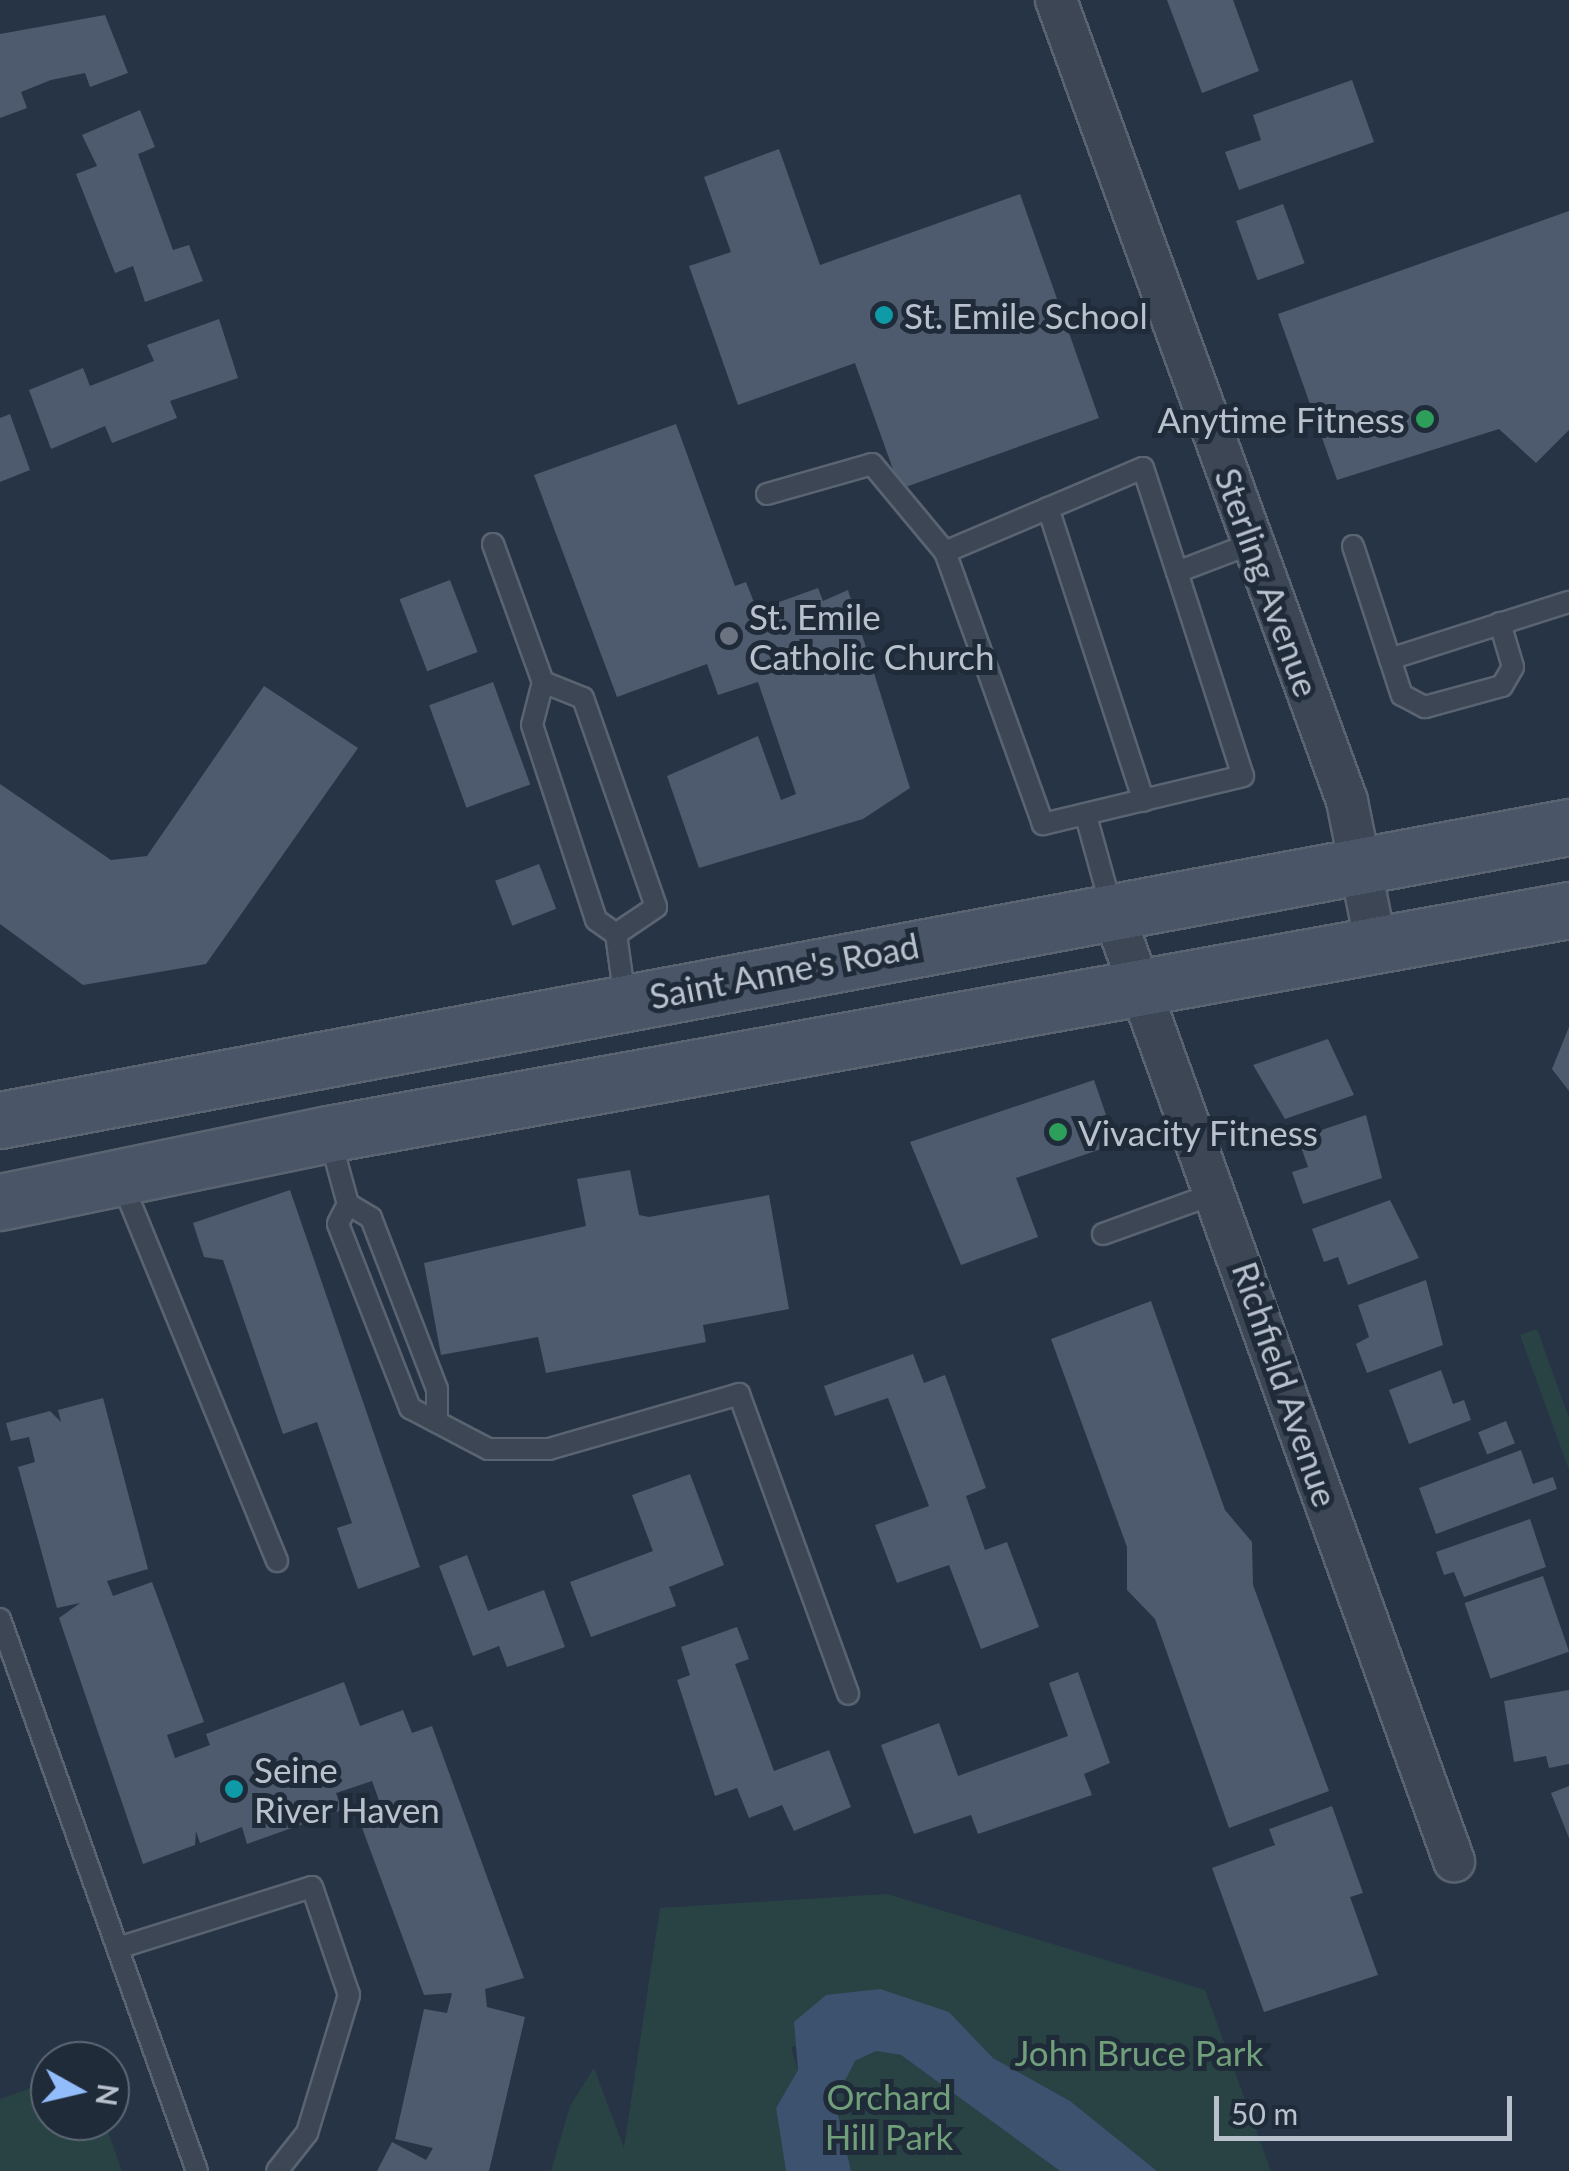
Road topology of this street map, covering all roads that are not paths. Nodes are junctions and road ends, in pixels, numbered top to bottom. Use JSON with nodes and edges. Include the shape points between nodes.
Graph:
{"nodes":[{"id":1,"x":1056,"y":0,"type":"edge"},
{"id":2,"x":767,"y":494,"type":"dead end"},
{"id":3,"x":1048,"y":508,"type":"junction"},
{"id":4,"x":1253,"y":542,"type":"junction"},
{"id":5,"x":494,"y":544,"type":"dead end"},
{"id":6,"x":1353,"y":546,"type":"dead end"},
{"id":7,"x":946,"y":552,"type":"junction"},
{"id":8,"x":1177,"y":572,"type":"junction"},
{"id":9,"x":1569,"y":602,"type":"edge"},
{"id":10,"x":1500,"y":623,"type":"junction"},
{"id":11,"x":1390,"y":658,"type":"junction"},
{"id":12,"x":543,"y":682,"type":"junction"},
{"id":13,"x":1144,"y":800,"type":"junction"},
{"id":14,"x":1086,"y":816,"type":"junction"},
{"id":15,"x":1569,"y":827,"type":"edge"},
{"id":16,"x":1360,"y":866,"type":"junction"},
{"id":17,"x":1112,"y":910,"type":"junction"},
{"id":18,"x":1569,"y":910,"type":"edge"},
{"id":19,"x":616,"y":934,"type":"junction"},
{"id":20,"x":1376,"y":945,"type":"junction"},
{"id":21,"x":1135,"y":992,"type":"junction"},
{"id":22,"x":625,"y":1000,"type":"junction"},
{"id":23,"x":308,"y":1060,"type":"junction"},
{"id":24,"x":0,"y":1120,"type":"edge"},
{"id":25,"x":328,"y":1134,"type":"junction"},
{"id":26,"x":120,"y":1176,"type":"junction"},
{"id":27,"x":1219,"y":1192,"type":"junction"},
{"id":28,"x":0,"y":1202,"type":"edge"},
{"id":29,"x":348,"y":1204,"type":"junction"},
{"id":30,"x":1103,"y":1234,"type":"dead end"},
{"id":31,"x":437,"y":1422,"type":"junction"},
{"id":32,"x":277,"y":1561,"type":"dead end"},
{"id":33,"x":0,"y":1619,"type":"edge"},
{"id":34,"x":848,"y":1694,"type":"dead end"},
{"id":35,"x":1454,"y":1861,"type":"dead end"},
{"id":36,"x":118,"y":1948,"type":"junction"},
{"id":37,"x":197,"y":2171,"type":"edge"},
{"id":38,"x":277,"y":2171,"type":"edge"}],
"edges":[{"from":1,"to":4,"type":"street","name":"Sterling Avenue"},
{"from":2,"to":7,"type":"lane","via":[[872,464]]},
{"from":3,"to":7,"type":"lane"},
{"from":3,"to":8,"type":"lane","via":[[1143,468]]},
{"from":3,"to":13,"type":"lane"},
{"from":4,"to":8,"type":"lane"},
{"from":4,"to":16,"type":"street","name":"Sterling Avenue","via":[[1347,802]]},
{"from":5,"to":12,"type":"lane"},
{"from":6,"to":11,"type":"lane"},
{"from":7,"to":14,"type":"lane","via":[[1044,824]]},
{"from":8,"to":13,"type":"lane","via":[[1243,776]]},
{"from":9,"to":10,"type":"lane"},
{"from":10,"to":11,"type":"lane"},
{"from":10,"to":11,"type":"lane","via":[[1513,667],[1502,686],[1425,708],[1402,695]]},
{"from":12,"to":19,"type":"lane","via":[[532,725],[596,920]]},
{"from":12,"to":19,"type":"lane","via":[[583,698],[656,907]]},
{"from":13,"to":14,"type":"lane"},
{"from":14,"to":17,"type":"lane"},
{"from":15,"to":16,"type":"main road","name":"Saint Anne's Road"},
{"from":16,"to":17,"type":"main road","name":"Saint Anne's Road"},
{"from":16,"to":20,"type":"street","name":"Sterling Avenue"},
{"from":17,"to":21,"type":"street","name":"Richfield Avenue"},
{"from":17,"to":22,"type":"main road","name":"Saint Anne's Road"},
{"from":18,"to":20,"type":"main road"},
{"from":19,"to":22,"type":"lane"},
{"from":20,"to":21,"type":"main road"},
{"from":21,"to":25,"type":"main road"},
{"from":21,"to":27,"type":"street","name":"Richfield Avenue"},
{"from":22,"to":23,"type":"main road","name":"Saint Anne's Road"},
{"from":23,"to":24,"type":"main road","name":"Saint Anne's Road"},
{"from":23,"to":25,"type":"main road"},
{"from":25,"to":26,"type":"main road"},
{"from":25,"to":29,"type":"lane"},
{"from":26,"to":28,"type":"main road"},
{"from":26,"to":32,"type":"lane"},
{"from":27,"to":30,"type":"lane"},
{"from":27,"to":35,"type":"street","name":"Richfield Avenue"},
{"from":29,"to":31,"type":"lane","via":[[370,1218],[437,1389]]},
{"from":29,"to":31,"type":"lane","via":[[338,1224],[410,1408]]},
{"from":31,"to":34,"type":"lane","via":[[488,1449],[549,1449],[739,1394]]},
{"from":33,"to":36,"type":"lane"},
{"from":36,"to":37,"type":"lane"},
{"from":36,"to":38,"type":"lane","via":[[312,1887],[350,1996],[308,2133]]}]}
